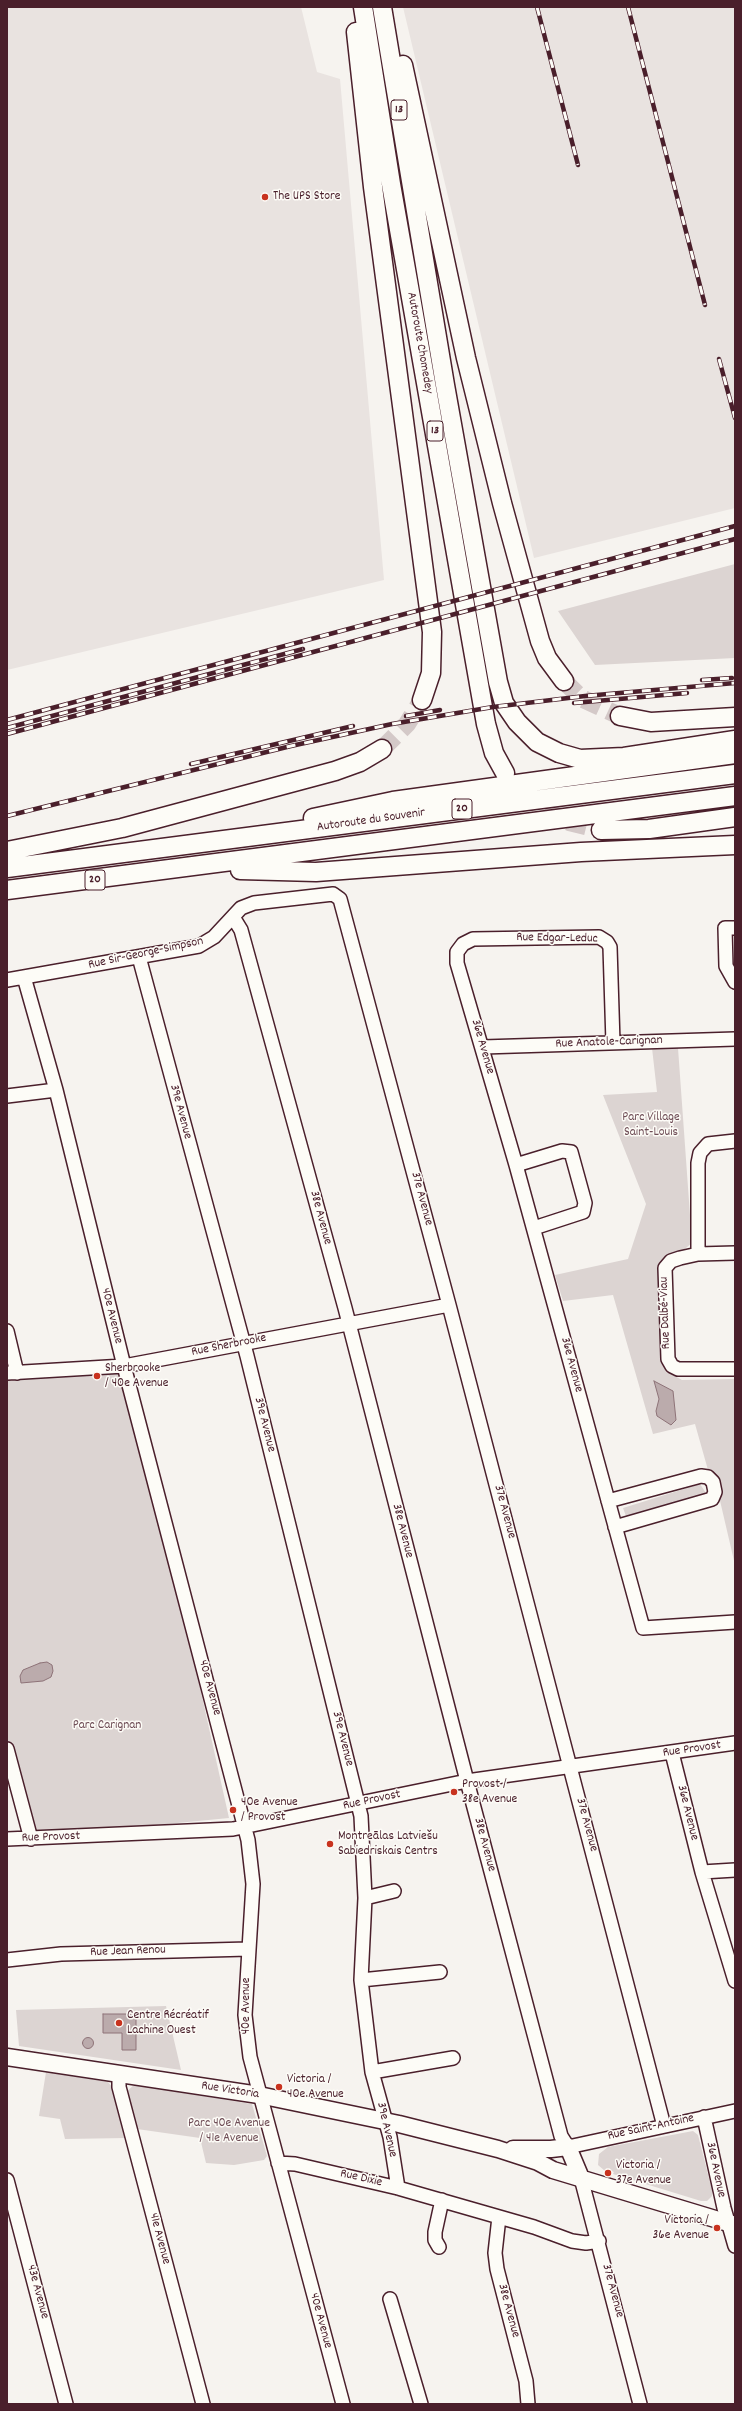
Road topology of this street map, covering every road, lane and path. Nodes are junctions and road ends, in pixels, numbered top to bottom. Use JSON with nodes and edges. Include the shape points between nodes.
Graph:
{"nodes":[{"id":1,"x":353,"y":7,"type":"edge"},
{"id":2,"x":364,"y":7,"type":"edge"},
{"id":3,"x":382,"y":7,"type":"edge"},
{"id":4,"x":390,"y":7,"type":"edge"},
{"id":5,"x":564,"y":681,"type":"tunnel mouth"},
{"id":6,"x":422,"y":700,"type":"tunnel mouth"},
{"id":7,"x":620,"y":716,"type":"tunnel mouth"},
{"id":8,"x":735,"y":717,"type":"edge"},
{"id":9,"x":735,"y":740,"type":"edge"},
{"id":10,"x":382,"y":750,"type":"tunnel mouth"},
{"id":11,"x":735,"y":754,"type":"edge"},
{"id":12,"x":505,"y":773,"type":"dead end"},
{"id":13,"x":735,"y":774,"type":"edge"},
{"id":14,"x":735,"y":796,"type":"edge"},
{"id":15,"x":735,"y":817,"type":"edge"},
{"id":16,"x":706,"y":821,"type":"junction"},
{"id":17,"x":735,"y":821,"type":"edge"},
{"id":18,"x":601,"y":830,"type":"tunnel mouth"},
{"id":19,"x":189,"y":845,"type":"junction"},
{"id":20,"x":735,"y":845,"type":"edge"},
{"id":21,"x":7,"y":851,"type":"edge"},
{"id":22,"x":7,"y":868,"type":"edge"},
{"id":23,"x":183,"y":869,"type":"junction"},
{"id":24,"x":7,"y":890,"type":"edge"},
{"id":25,"x":340,"y":899,"type":"joint"},
{"id":26,"x":233,"y":917,"type":"junction"},
{"id":27,"x":735,"y":928,"type":"edge"},
{"id":28,"x":457,"y":952,"type":"joint"},
{"id":29,"x":139,"y":957,"type":"junction"},
{"id":30,"x":24,"y":977,"type":"junction"},
{"id":31,"x":7,"y":980,"type":"edge"},
{"id":32,"x":735,"y":982,"type":"edge"},
{"id":33,"x":735,"y":1039,"type":"edge"},
{"id":34,"x":613,"y":1043,"type":"junction"},
{"id":35,"x":483,"y":1047,"type":"junction"},
{"id":36,"x":56,"y":1090,"type":"junction"},
{"id":37,"x":7,"y":1096,"type":"edge"},
{"id":38,"x":735,"y":1141,"type":"edge"},
{"id":39,"x":516,"y":1164,"type":"junction"},
{"id":40,"x":534,"y":1228,"type":"junction"},
{"id":41,"x":735,"y":1253,"type":"edge"},
{"id":42,"x":698,"y":1254,"type":"junction"},
{"id":43,"x":449,"y":1305,"type":"junction"},
{"id":44,"x":349,"y":1323,"type":"junction"},
{"id":45,"x":7,"y":1331,"type":"edge"},
{"id":46,"x":244,"y":1344,"type":"junction"},
{"id":47,"x":124,"y":1366,"type":"junction"},
{"id":48,"x":735,"y":1369,"type":"edge"},
{"id":49,"x":12,"y":1373,"type":"edge"},
{"id":50,"x":608,"y":1501,"type":"junction"},
{"id":51,"x":615,"y":1526,"type":"junction"},
{"id":52,"x":735,"y":1622,"type":"edge"},
{"id":53,"x":735,"y":1743,"type":"edge"},
{"id":54,"x":7,"y":1749,"type":"edge"},
{"id":55,"x":672,"y":1753,"type":"junction"},
{"id":56,"x":570,"y":1767,"type":"junction"},
{"id":57,"x":467,"y":1781,"type":"junction"},
{"id":58,"x":358,"y":1804,"type":"junction"},
{"id":59,"x":245,"y":1827,"type":"junction"},
{"id":60,"x":7,"y":1839,"type":"edge"},
{"id":61,"x":31,"y":1839,"type":"junction"},
{"id":62,"x":735,"y":1870,"type":"edge"},
{"id":63,"x":702,"y":1872,"type":"junction"},
{"id":64,"x":394,"y":1891,"type":"dead end"},
{"id":65,"x":365,"y":1898,"type":"junction"},
{"id":66,"x":248,"y":1949,"type":"junction"},
{"id":67,"x":7,"y":1960,"type":"edge"},
{"id":68,"x":440,"y":1972,"type":"dead end"},
{"id":69,"x":361,"y":1980,"type":"junction"},
{"id":70,"x":735,"y":1981,"type":"edge"},
{"id":71,"x":7,"y":2057,"type":"edge"},
{"id":72,"x":453,"y":2058,"type":"dead end"},
{"id":73,"x":372,"y":2072,"type":"junction"},
{"id":74,"x":119,"y":2074,"type":"junction"},
{"id":75,"x":259,"y":2095,"type":"junction"},
{"id":76,"x":735,"y":2111,"type":"edge"},
{"id":77,"x":704,"y":2117,"type":"junction"},
{"id":78,"x":385,"y":2122,"type":"junction"},
{"id":79,"x":664,"y":2126,"type":"junction"},
{"id":80,"x":498,"y":2149,"type":"junction"},
{"id":81,"x":571,"y":2152,"type":"junction"},
{"id":82,"x":538,"y":2162,"type":"junction"},
{"id":83,"x":278,"y":2163,"type":"junction"},
{"id":84,"x":582,"y":2178,"type":"junction"},
{"id":85,"x":7,"y":2180,"type":"edge"},
{"id":86,"x":398,"y":2188,"type":"junction"},
{"id":87,"x":442,"y":2200,"type":"junction"},
{"id":88,"x":499,"y":2217,"type":"junction"},
{"id":89,"x":732,"y":2224,"type":"edge"},
{"id":90,"x":599,"y":2241,"type":"junction"},
{"id":91,"x":735,"y":2246,"type":"edge"},
{"id":92,"x":439,"y":2247,"type":"dead end"},
{"id":93,"x":390,"y":2299,"type":"dead end"},
{"id":94,"x":66,"y":2404,"type":"edge"},
{"id":95,"x":203,"y":2404,"type":"edge"},
{"id":96,"x":343,"y":2404,"type":"edge"},
{"id":97,"x":421,"y":2404,"type":"edge"},
{"id":98,"x":528,"y":2404,"type":"edge"},
{"id":99,"x":640,"y":2404,"type":"edge"}],
"edges":[{"from":1,"to":6,"type":"highway","via":[[373,187],[432,632],[431,673]]},
{"from":2,"to":12,"type":"highway","name":"Autoroute Chomedey","number":"13","via":[[391,184],[478,679],[491,743],[497,761]]},
{"from":3,"to":9,"type":"highway","name":"Autoroute Chomedey","number":"13","via":[[415,212],[501,696],[517,722],[542,745],[567,757],[608,759]]},
{"from":4,"to":5,"type":"highway","via":[[478,408],[537,632],[547,658]]},
{"from":7,"to":8,"type":"highway","via":[[651,722]]},
{"from":10,"to":21,"type":"highway","via":[[335,771],[129,827]]},
{"from":11,"to":19,"type":"highway","via":[[393,801]]},
{"from":13,"to":19,"type":"highway","name":"Autoroute du Souvenir","number":"20"},
{"from":14,"to":23,"type":"highway","name":"Autoroute du Souvenir","number":"20"},
{"from":15,"to":16,"type":"highway"},
{"from":16,"to":17,"type":"highway"},
{"from":16,"to":18,"type":"highway","via":[[649,829]]},
{"from":19,"to":22,"type":"highway","name":"Autoroute du Souvenir","number":"20"},
{"from":20,"to":23,"type":"highway","via":[[568,853],[316,872]]},
{"from":23,"to":24,"type":"highway","name":"Autoroute du Souvenir","number":"20"},
{"from":25,"to":26,"type":"street","name":"Rue Sir-George-Simpson","via":[[333,894],[254,903],[241,908]]},
{"from":25,"to":43,"type":"street","name":"37e Avenue"},
{"from":26,"to":29,"type":"street","name":"Rue Sir-George-Simpson","via":[[214,937],[200,946]]},
{"from":26,"to":44,"type":"street","name":"38e Avenue","via":[[241,930]]},
{"from":27,"to":32,"type":"street","via":[[724,928],[726,966]]},
{"from":28,"to":34,"type":"street","name":"Rue Edgar-Leduc","via":[[463,944],[473,939],[599,937],[610,947]]},
{"from":28,"to":35,"type":"street","name":"36e Avenue","via":[[457,963]]},
{"from":29,"to":30,"type":"street","name":"Rue Sir-George-Simpson"},
{"from":29,"to":46,"type":"street","name":"39e Avenue"},
{"from":30,"to":31,"type":"street","name":"Rue Sir-George-Simpson"},
{"from":30,"to":36,"type":"street","name":"40e Avenue"},
{"from":33,"to":34,"type":"street","name":"Rue Anatole-Carignan"},
{"from":34,"to":35,"type":"street","name":"Rue Anatole-Carignan"},
{"from":35,"to":39,"type":"street","name":"36e Avenue"},
{"from":36,"to":37,"type":"street"},
{"from":36,"to":47,"type":"street","name":"40e Avenue"},
{"from":38,"to":42,"type":"street","via":[[708,1144],[700,1153]]},
{"from":39,"to":40,"type":"street","name":"36e Avenue"},
{"from":39,"to":40,"type":"street","via":[[562,1151],[571,1152],[585,1203],[583,1212]]},
{"from":40,"to":50,"type":"street","name":"36e Avenue"},
{"from":41,"to":42,"type":"street","name":"Rue Dalbé-Viau"},
{"from":42,"to":48,"type":"street","name":"Rue Dalbé-Viau","via":[[671,1261],[665,1268],[668,1359],[672,1366],[678,1369]]},
{"from":43,"to":44,"type":"street","name":"Rue Sherbrooke"},
{"from":43,"to":56,"type":"street","name":"37e Avenue"},
{"from":44,"to":46,"type":"street","name":"Rue Sherbrooke"},
{"from":44,"to":57,"type":"street","name":"38e Avenue"},
{"from":45,"to":49,"type":"street"},
{"from":46,"to":47,"type":"street","name":"Rue Sherbrooke"},
{"from":46,"to":58,"type":"street","name":"39e Avenue"},
{"from":47,"to":49,"type":"street","name":"Rue Sherbrooke"},
{"from":47,"to":59,"type":"street","name":"40e Avenue"},
{"from":50,"to":51,"type":"street","name":"36e Avenue"},
{"from":50,"to":51,"type":"street","via":[[701,1476],[708,1477],[713,1482],[715,1492],[712,1499]]},
{"from":51,"to":52,"type":"street","name":"36e Avenue","via":[[643,1628]]},
{"from":53,"to":55,"type":"street","name":"Rue Provost"},
{"from":54,"to":61,"type":"street"},
{"from":55,"to":56,"type":"street","name":"Rue Provost"},
{"from":55,"to":63,"type":"street","name":"36e Avenue"},
{"from":56,"to":57,"type":"street","name":"Rue Provost"},
{"from":56,"to":79,"type":"street","name":"37e Avenue"},
{"from":57,"to":58,"type":"street","name":"Rue Provost"},
{"from":57,"to":81,"type":"street","name":"38e Avenue","via":[[558,2128]]},
{"from":58,"to":59,"type":"street","name":"Rue Provost"},
{"from":58,"to":65,"type":"street","name":"39e Avenue","via":[[361,1816]]},
{"from":59,"to":61,"type":"street","name":"Rue Provost"},
{"from":59,"to":66,"type":"street","name":"40e Avenue","via":[[253,1876]]},
{"from":60,"to":61,"type":"street","name":"Rue Provost"},
{"from":62,"to":63,"type":"street"},
{"from":63,"to":70,"type":"street","name":"36e Avenue"},
{"from":64,"to":65,"type":"street"},
{"from":65,"to":69,"type":"street","name":"39e Avenue"},
{"from":66,"to":67,"type":"street","name":"Rue Jean Renou","via":[[61,1954]]},
{"from":66,"to":75,"type":"street","name":"40e Avenue","via":[[246,2023],[253,2076]]},
{"from":68,"to":69,"type":"street"},
{"from":69,"to":73,"type":"street","name":"39e Avenue"},
{"from":71,"to":74,"type":"main road","name":"Rue Victoria"},
{"from":72,"to":73,"type":"street"},
{"from":73,"to":78,"type":"street","name":"39e Avenue"},
{"from":74,"to":75,"type":"main road","name":"Rue Victoria"},
{"from":74,"to":95,"type":"street","name":"41e Avenue","via":[[119,2087]]},
{"from":75,"to":78,"type":"main road","name":"Rue Victoria"},
{"from":75,"to":83,"type":"street","name":"40e Avenue"},
{"from":76,"to":77,"type":"street","name":"Rue Saint-Antoine"},
{"from":77,"to":79,"type":"street","name":"Rue Saint-Antoine"},
{"from":77,"to":89,"type":"street","name":"36e Avenue"},
{"from":78,"to":80,"type":"main road","name":"Rue Victoria"},
{"from":78,"to":86,"type":"street","name":"39e Avenue","via":[[390,2137]]},
{"from":79,"to":81,"type":"street","name":"Rue Saint-Antoine","via":[[597,2140]]},
{"from":80,"to":81,"type":"main road","name":"Rue Victoria"},
{"from":80,"to":82,"type":"main road","name":"Rue Victoria"},
{"from":81,"to":82,"type":"main road","via":[[553,2162]]},
{"from":81,"to":84,"type":"main road"},
{"from":82,"to":84,"type":"main road","name":"Rue Victoria","via":[[553,2170]]},
{"from":83,"to":86,"type":"street","name":"Rue Dixie","via":[[295,2164]]},
{"from":83,"to":96,"type":"street","name":"40e Avenue"},
{"from":84,"to":89,"type":"main road","name":"Rue Victoria"},
{"from":84,"to":90,"type":"street","name":"37e Avenue"},
{"from":85,"to":94,"type":"street","name":"43e Avenue"},
{"from":86,"to":87,"type":"street","name":"Rue Dixie"},
{"from":87,"to":88,"type":"street","name":"Rue Dixie"},
{"from":87,"to":92,"type":"street","via":[[434,2232]]},
{"from":88,"to":90,"type":"street","name":"Rue Dixie","via":[[572,2241]]},
{"from":88,"to":98,"type":"street","name":"38e Avenue","via":[[495,2253],[497,2269],[526,2381]]},
{"from":89,"to":91,"type":"street","name":"36e Avenue"},
{"from":90,"to":99,"type":"street","name":"37e Avenue"},
{"from":93,"to":97,"type":"street"}]}
